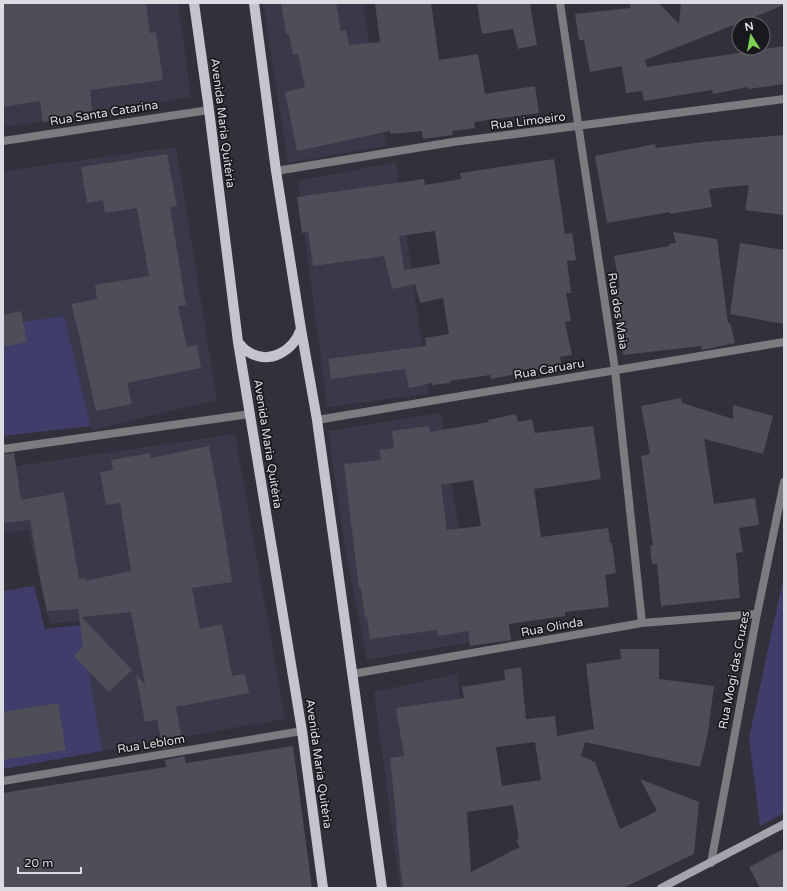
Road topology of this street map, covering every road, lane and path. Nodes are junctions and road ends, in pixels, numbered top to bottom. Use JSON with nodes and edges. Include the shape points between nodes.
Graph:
{"nodes":[{"id":1,"x":194,"y":3,"type":"edge"},
{"id":2,"x":254,"y":3,"type":"edge"},
{"id":3,"x":560,"y":3,"type":"edge"},
{"id":4,"x":784,"y":99,"type":"edge"},
{"id":5,"x":209,"y":110,"type":"junction"},
{"id":6,"x":579,"y":127,"type":"junction"},
{"id":7,"x":3,"y":141,"type":"edge"},
{"id":8,"x":276,"y":171,"type":"junction"},
{"id":9,"x":301,"y":329,"type":"junction"},
{"id":10,"x":238,"y":342,"type":"junction"},
{"id":11,"x":784,"y":342,"type":"edge"},
{"id":12,"x":615,"y":370,"type":"junction"},
{"id":13,"x":250,"y":414,"type":"junction"},
{"id":14,"x":317,"y":420,"type":"junction"},
{"id":15,"x":3,"y":450,"type":"edge"},
{"id":16,"x":784,"y":482,"type":"edge"},
{"id":17,"x":757,"y":614,"type":"junction"},
{"id":18,"x":642,"y":623,"type":"junction"},
{"id":19,"x":352,"y":674,"type":"junction"},
{"id":20,"x":302,"y":731,"type":"junction"},
{"id":21,"x":3,"y":781,"type":"edge"},
{"id":22,"x":784,"y":824,"type":"edge"},
{"id":23,"x":711,"y":863,"type":"junction"},
{"id":24,"x":322,"y":888,"type":"edge"},
{"id":25,"x":382,"y":888,"type":"edge"},
{"id":26,"x":661,"y":888,"type":"edge"}],
"edges":[{"from":1,"to":5,"type":"main road","name":"Avenida Maria Quitéria"},
{"from":2,"to":8,"type":"main road"},
{"from":3,"to":6,"type":"street","name":"Rua dos Maia"},
{"from":4,"to":6,"type":"street","name":"Rua Limoeiro"},
{"from":5,"to":7,"type":"street","name":"Rua Santa Catarina"},
{"from":5,"to":10,"type":"main road","name":"Avenida Maria Quitéria"},
{"from":6,"to":8,"type":"street","name":"Rua Limoeiro","via":[[453,142]]},
{"from":6,"to":12,"type":"street","name":"Rua dos Maia"},
{"from":8,"to":9,"type":"main road"},
{"from":9,"to":10,"type":"main road","via":[[294,343],[274,356],[255,355],[246,351]]},
{"from":9,"to":14,"type":"main road"},
{"from":10,"to":13,"type":"main road","name":"Avenida Maria Quitéria"},
{"from":11,"to":12,"type":"street","name":"Rua Caruaru"},
{"from":12,"to":14,"type":"street","name":"Rua Caruaru"},
{"from":12,"to":18,"type":"street","name":"Rua dos Maia"},
{"from":13,"to":15,"type":"street"},
{"from":13,"to":20,"type":"main road","name":"Avenida Maria Quitéria"},
{"from":14,"to":19,"type":"main road"},
{"from":16,"to":17,"type":"street","name":"Rua Mogi das Cruzes"},
{"from":17,"to":18,"type":"street","name":"Rua Olinda"},
{"from":17,"to":23,"type":"street","name":"Rua Mogi das Cruzes"},
{"from":18,"to":19,"type":"street","name":"Rua Olinda"},
{"from":19,"to":25,"type":"main road"},
{"from":20,"to":21,"type":"street","name":"Rua Leblom"},
{"from":20,"to":24,"type":"main road","name":"Avenida Maria Quitéria"},
{"from":22,"to":23,"type":"street"},
{"from":23,"to":26,"type":"street"}]}
